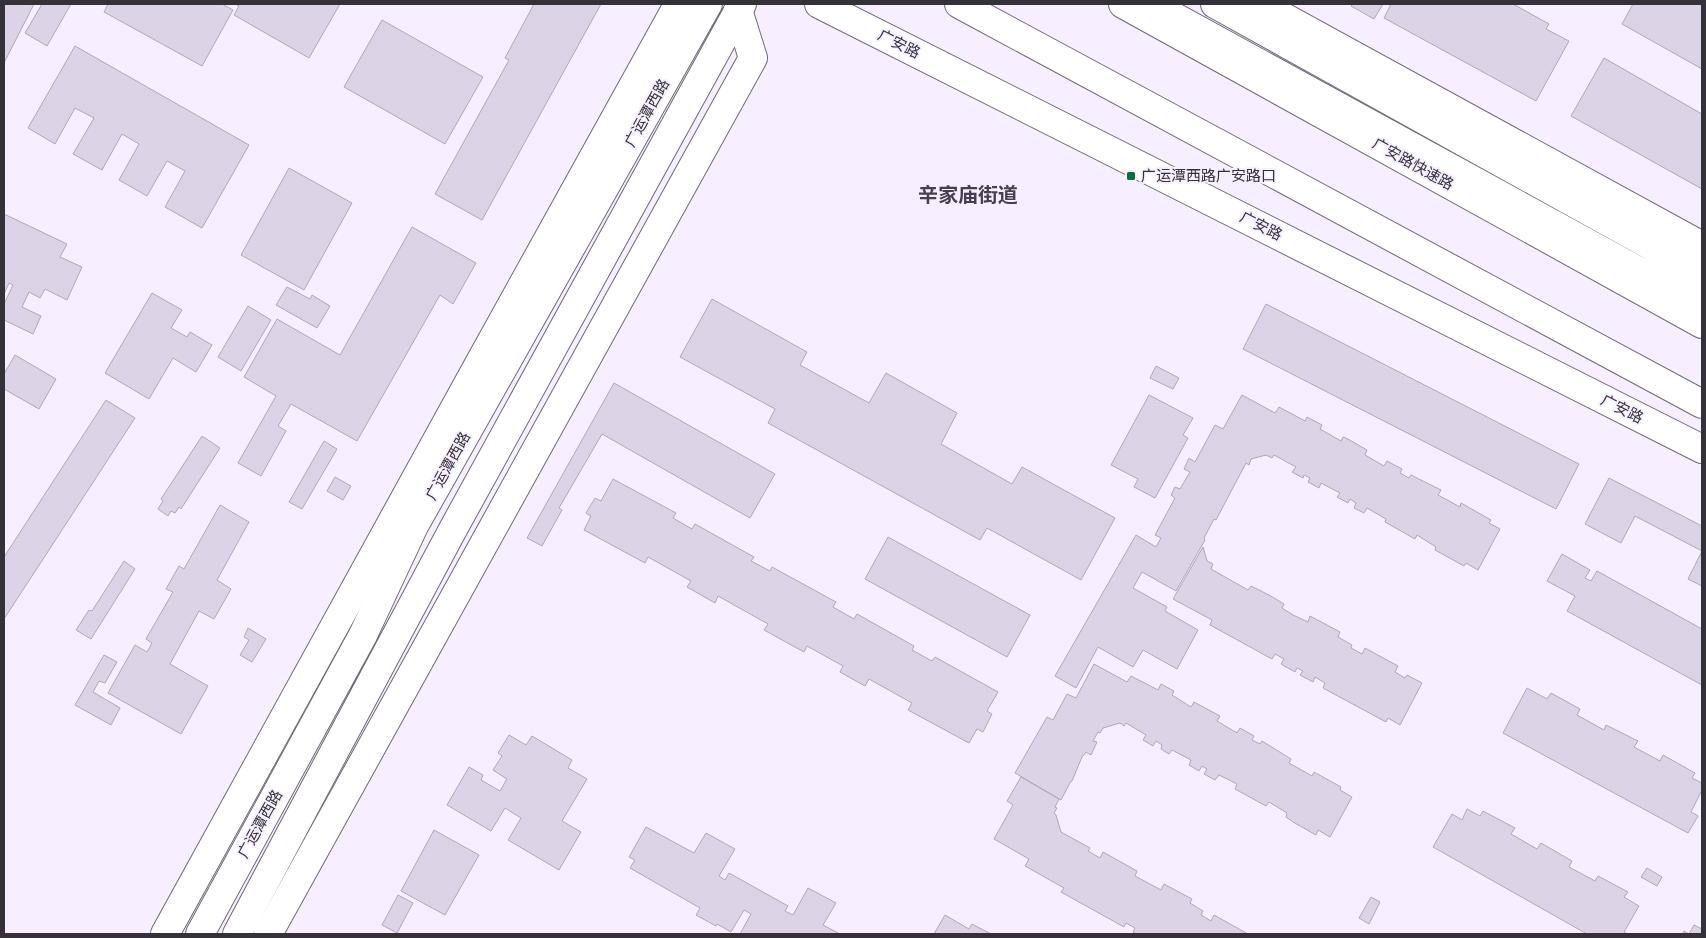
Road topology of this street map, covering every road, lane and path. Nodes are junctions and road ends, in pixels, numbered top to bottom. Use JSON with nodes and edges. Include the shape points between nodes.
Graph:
{"nodes":[{"id":1,"x":702,"y":4,"type":"edge"},
{"id":2,"x":708,"y":4,"type":"edge"},
{"id":3,"x":819,"y":4,"type":"edge"},
{"id":4,"x":959,"y":4,"type":"edge"},
{"id":5,"x":1123,"y":4,"type":"edge"},
{"id":6,"x":1151,"y":4,"type":"edge"},
{"id":7,"x":1215,"y":4,"type":"edge"},
{"id":8,"x":1260,"y":4,"type":"edge"},
{"id":9,"x":740,"y":7,"type":"edge"},
{"id":10,"x":1702,"y":246,"type":"edge"},
{"id":11,"x":1702,"y":274,"type":"edge"},
{"id":12,"x":1702,"y":296,"type":"edge"},
{"id":13,"x":1702,"y":324,"type":"edge"},
{"id":14,"x":1702,"y":404,"type":"edge"},
{"id":15,"x":1702,"y":449,"type":"edge"},
{"id":16,"x":166,"y":934,"type":"edge"},
{"id":17,"x":200,"y":934,"type":"edge"},
{"id":18,"x":237,"y":934,"type":"edge"},
{"id":19,"x":268,"y":934,"type":"edge"}],
"edges":[{"from":1,"to":16,"type":"main road","via":[[674,12]]},
{"from":2,"to":17,"type":"main road","name":"广运潭西路","via":[[414,526],[363,635]]},
{"from":3,"to":15,"type":"main road","name":"广安路"},
{"from":4,"to":14,"type":"main road"},
{"from":5,"to":13,"type":"main road","name":"广安路快速路"},
{"from":6,"to":12,"type":"main road","via":[[1638,270]]},
{"from":7,"to":11,"type":"main road"},
{"from":8,"to":10,"type":"main road"},
{"from":9,"to":18,"type":"main road","name":"广运潭西路","via":[[452,531]]},
{"from":9,"to":19,"type":"main road","via":[[753,58]]}]}
